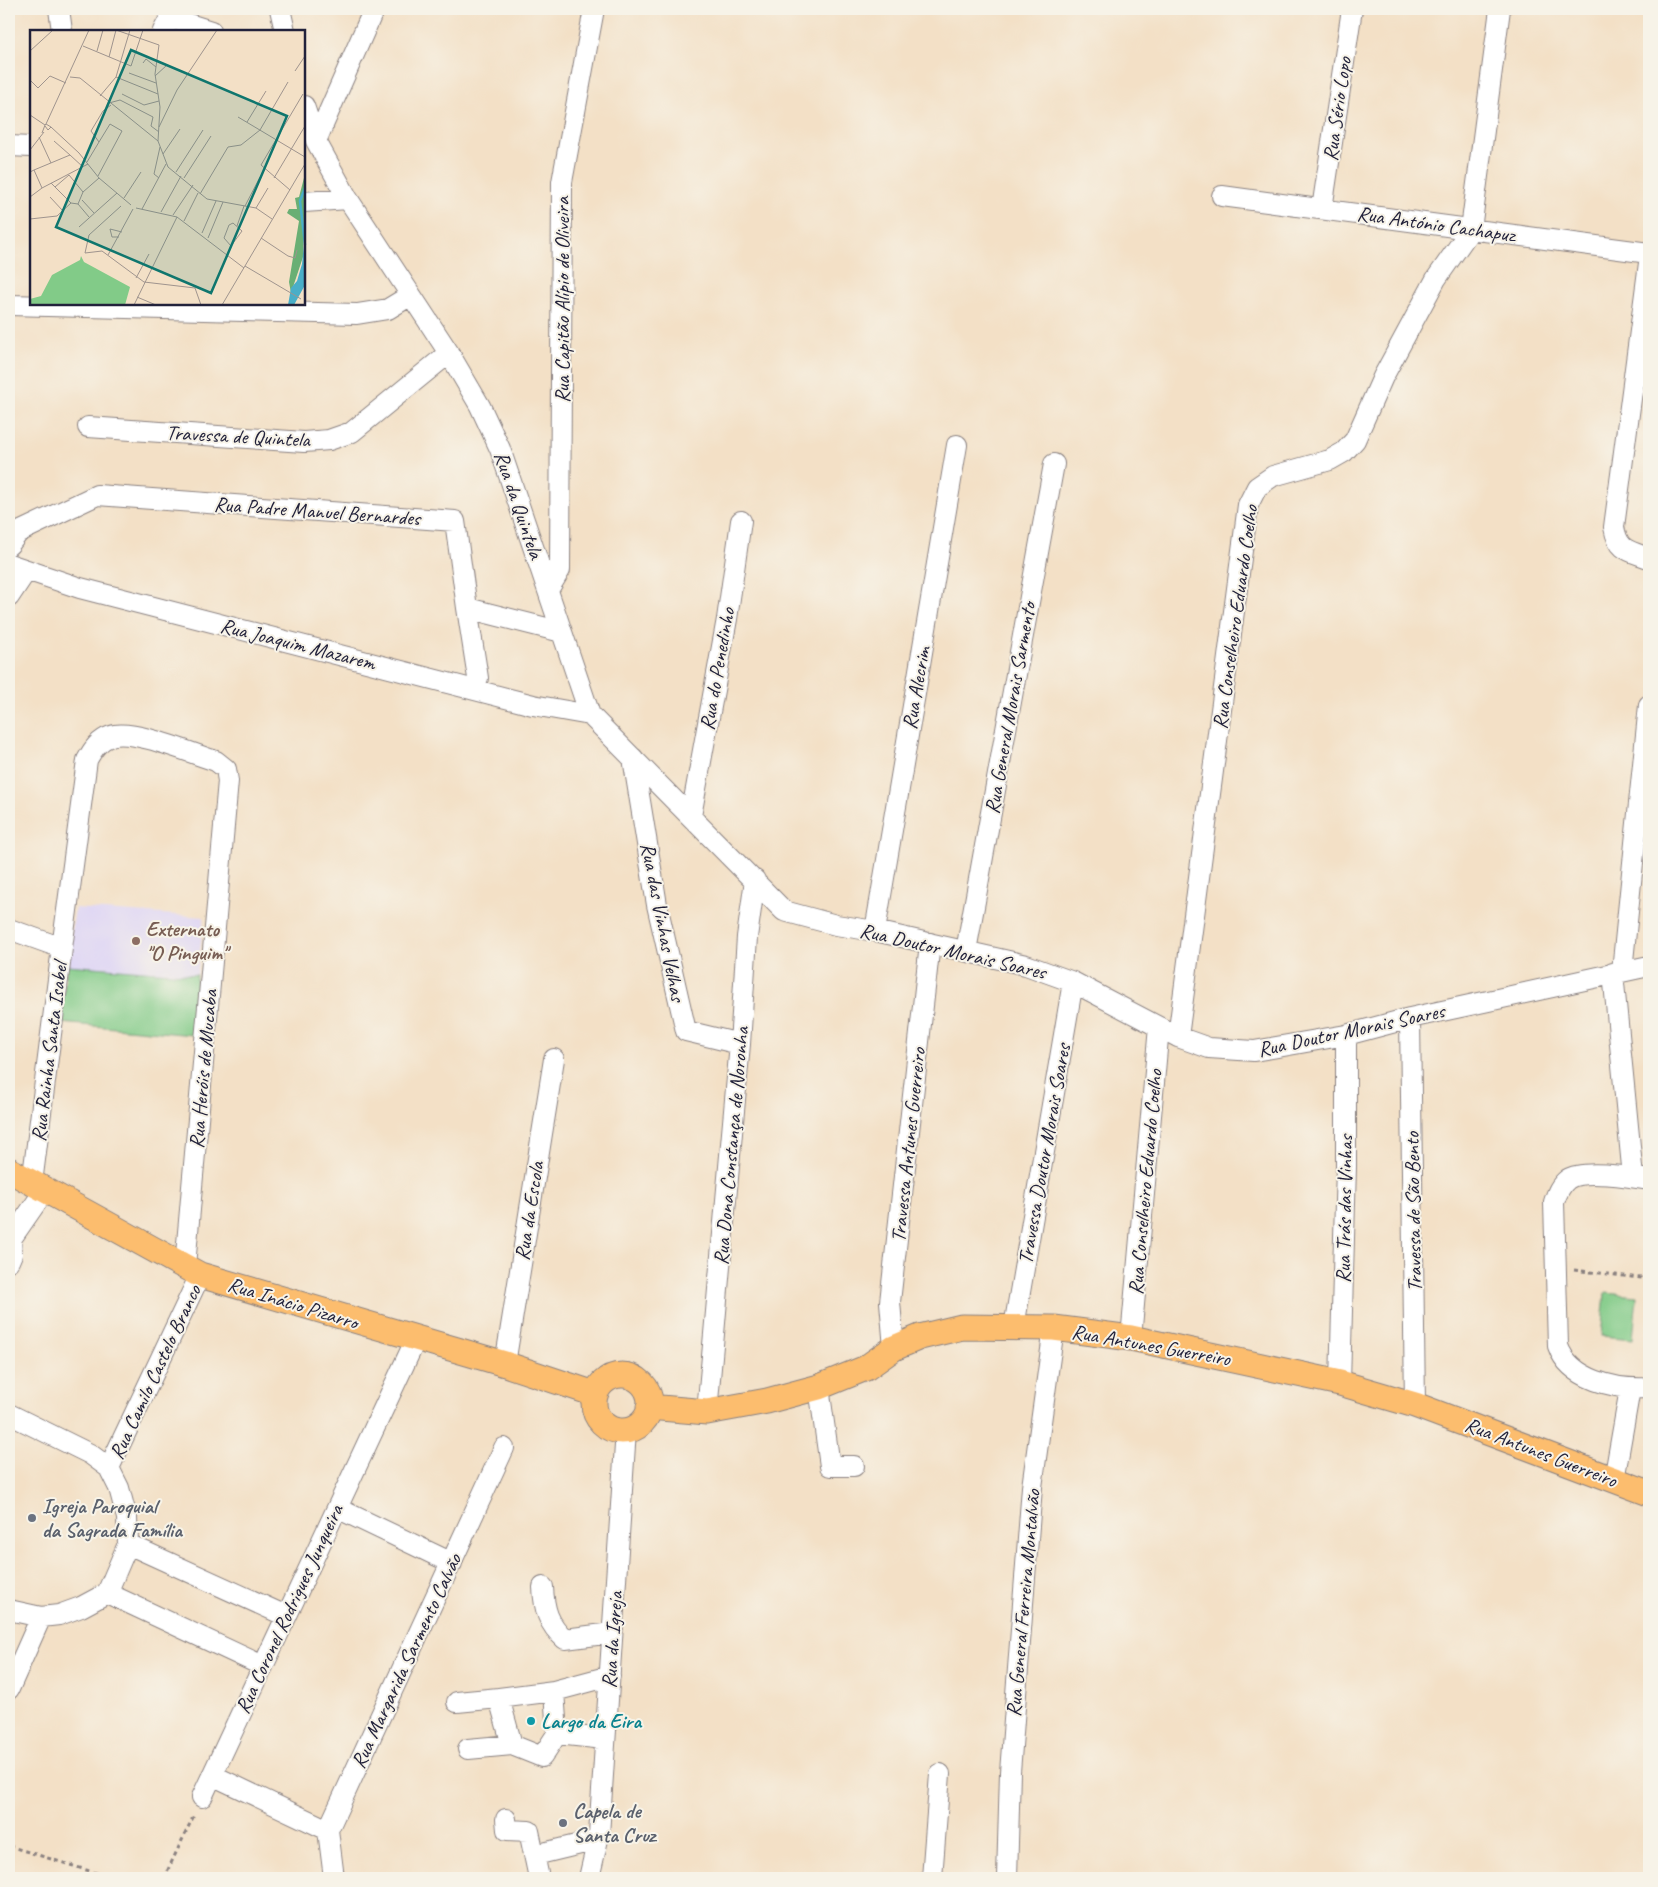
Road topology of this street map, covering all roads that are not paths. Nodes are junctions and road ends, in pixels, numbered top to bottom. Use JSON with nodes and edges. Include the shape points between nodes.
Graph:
{"nodes":[{"id":1,"x":59,"y":9,"type":"edge"},
{"id":2,"x":280,"y":9,"type":"edge"},
{"id":3,"x":374,"y":9,"type":"edge"},
{"id":4,"x":594,"y":9,"type":"edge"},
{"id":5,"x":1352,"y":9,"type":"edge"},
{"id":6,"x":1500,"y":9,"type":"edge"},
{"id":7,"x":62,"y":30,"type":"edge"},
{"id":8,"x":164,"y":30,"type":"edge"},
{"id":9,"x":208,"y":30,"type":"edge"},
{"id":10,"x":285,"y":30,"type":"edge"},
{"id":11,"x":305,"y":109,"type":"edge"},
{"id":12,"x":316,"y":141,"type":"junction"},
{"id":13,"x":9,"y":146,"type":"edge"},
{"id":14,"x":30,"y":147,"type":"edge"},
{"id":15,"x":1222,"y":196,"type":"dead end"},
{"id":16,"x":348,"y":199,"type":"junction"},
{"id":17,"x":305,"y":202,"type":"edge"},
{"id":18,"x":1322,"y":209,"type":"junction"},
{"id":19,"x":1471,"y":229,"type":"junction"},
{"id":20,"x":1649,"y":252,"type":"edge"},
{"id":21,"x":1649,"y":263,"type":"edge"},
{"id":22,"x":411,"y":295,"type":"junction"},
{"id":23,"x":9,"y":305,"type":"edge"},
{"id":24,"x":449,"y":353,"type":"junction"},
{"id":25,"x":88,"y":426,"type":"dead end"},
{"id":26,"x":957,"y":445,"type":"dead end"},
{"id":27,"x":1054,"y":464,"type":"dead end"},
{"id":28,"x":741,"y":521,"type":"dead end"},
{"id":29,"x":9,"y":545,"type":"edge"},
{"id":30,"x":1649,"y":558,"type":"edge"},
{"id":31,"x":18,"y":567,"type":"edge"},
{"id":32,"x":548,"y":590,"type":"junction"},
{"id":33,"x":9,"y":597,"type":"edge"},
{"id":34,"x":468,"y":608,"type":"junction"},
{"id":35,"x":562,"y":632,"type":"junction"},
{"id":36,"x":478,"y":678,"type":"dead end"},
{"id":37,"x":1649,"y":705,"type":"edge"},
{"id":38,"x":590,"y":715,"type":"junction"},
{"id":39,"x":633,"y":758,"type":"junction"},
{"id":40,"x":691,"y":816,"type":"junction"},
{"id":41,"x":756,"y":880,"type":"junction"},
{"id":42,"x":9,"y":929,"type":"edge"},
{"id":43,"x":875,"y":931,"type":"junction"},
{"id":44,"x":930,"y":943,"type":"junction"},
{"id":45,"x":62,"y":948,"type":"junction"},
{"id":46,"x":966,"y":951,"type":"junction"},
{"id":47,"x":1649,"y":966,"type":"edge"},
{"id":48,"x":1618,"y":972,"type":"junction"},
{"id":49,"x":1073,"y":982,"type":"junction"},
{"id":50,"x":1410,"y":1018,"type":"junction"},
{"id":51,"x":1159,"y":1027,"type":"junction"},
{"id":52,"x":1346,"y":1035,"type":"junction"},
{"id":53,"x":1178,"y":1037,"type":"junction"},
{"id":54,"x":740,"y":1044,"type":"junction"},
{"id":55,"x":554,"y":1059,"type":"dead end"},
{"id":56,"x":9,"y":1170,"type":"edge"},
{"id":57,"x":1641,"y":1178,"type":"edge"},
{"id":58,"x":38,"y":1186,"type":"junction"},
{"id":59,"x":10,"y":1238,"type":"edge"},
{"id":60,"x":9,"y":1261,"type":"edge"},
{"id":61,"x":193,"y":1270,"type":"junction"},
{"id":62,"x":1014,"y":1327,"type":"junction"},
{"id":63,"x":1054,"y":1328,"type":"junction"},
{"id":64,"x":1131,"y":1338,"type":"junction"},
{"id":65,"x":416,"y":1340,"type":"junction"},
{"id":66,"x":894,"y":1348,"type":"junction"},
{"id":67,"x":505,"y":1364,"type":"junction"},
{"id":68,"x":1340,"y":1383,"type":"junction"},
{"id":69,"x":819,"y":1387,"type":"junction"},
{"id":70,"x":1640,"y":1389,"type":"edge"},
{"id":71,"x":595,"y":1394,"type":"junction"},
{"id":72,"x":1415,"y":1405,"type":"junction"},
{"id":73,"x":649,"y":1407,"type":"junction"},
{"id":74,"x":707,"y":1412,"type":"junction"},
{"id":75,"x":9,"y":1414,"type":"edge"},
{"id":76,"x":626,"y":1430,"type":"junction"},
{"id":77,"x":504,"y":1448,"type":"dead end"},
{"id":78,"x":854,"y":1466,"type":"dead end"},
{"id":79,"x":109,"y":1468,"type":"junction"},
{"id":80,"x":1614,"y":1480,"type":"junction"},
{"id":81,"x":1649,"y":1492,"type":"edge"},
{"id":82,"x":337,"y":1508,"type":"junction"},
{"id":83,"x":128,"y":1544,"type":"junction"},
{"id":84,"x":452,"y":1563,"type":"junction"},
{"id":85,"x":543,"y":1587,"type":"dead end"},
{"id":86,"x":106,"y":1593,"type":"junction"},
{"id":87,"x":9,"y":1610,"type":"edge"},
{"id":88,"x":286,"y":1616,"type":"junction"},
{"id":89,"x":41,"y":1617,"type":"junction"},
{"id":90,"x":612,"y":1633,"type":"junction"},
{"id":91,"x":262,"y":1666,"type":"junction"},
{"id":92,"x":610,"y":1676,"type":"junction"},
{"id":93,"x":9,"y":1689,"type":"edge"},
{"id":94,"x":554,"y":1692,"type":"junction"},
{"id":95,"x":498,"y":1698,"type":"junction"},
{"id":96,"x":457,"y":1702,"type":"dead end"},
{"id":97,"x":557,"y":1734,"type":"junction"},
{"id":98,"x":605,"y":1739,"type":"junction"},
{"id":99,"x":512,"y":1745,"type":"junction"},
{"id":100,"x":468,"y":1749,"type":"dead end"},
{"id":101,"x":940,"y":1774,"type":"dead end"},
{"id":102,"x":212,"y":1776,"type":"junction"},
{"id":103,"x":202,"y":1797,"type":"road end"},
{"id":104,"x":506,"y":1819,"type":"dead end"},
{"id":105,"x":328,"y":1830,"type":"junction"},
{"id":106,"x":597,"y":1840,"type":"junction"},
{"id":107,"x":535,"y":1855,"type":"junction"},
{"id":108,"x":334,"y":1878,"type":"edge"},
{"id":109,"x":539,"y":1878,"type":"edge"},
{"id":110,"x":589,"y":1878,"type":"edge"},
{"id":111,"x":932,"y":1878,"type":"edge"},
{"id":112,"x":1007,"y":1878,"type":"edge"}],
"edges":[{"from":1,"to":7,"type":"street"},
{"from":2,"to":10,"type":"street"},
{"from":3,"to":12,"type":"street"},
{"from":4,"to":32,"type":"street","name":"Rua Capitão Alípio de Oliveira","via":[[562,182],[560,570]]},
{"from":5,"to":18,"type":"street","name":"Rua Sério Lopo"},
{"from":6,"to":19,"type":"street"},
{"from":8,"to":9,"type":"street","via":[[170,18]]},
{"from":11,"to":12,"type":"street","name":"Rua da Quintela"},
{"from":12,"to":16,"type":"street","name":"Rua da Quintela"},
{"from":13,"to":14,"type":"street"},
{"from":15,"to":18,"type":"street","name":"Rua António Cachapuz"},
{"from":16,"to":17,"type":"street"},
{"from":16,"to":22,"type":"street","name":"Rua da Quintela"},
{"from":18,"to":19,"type":"street","name":"Rua António Cachapuz"},
{"from":19,"to":20,"type":"street","name":"Rua António Cachapuz"},
{"from":19,"to":53,"type":"street","name":"Rua Conselheiro Eduardo Coelho","via":[[1432,287],[1383,377],[1355,440],[1330,460],[1273,476],[1257,487],[1248,505]]},
{"from":21,"to":30,"type":"street","via":[[1614,527],[1616,540],[1625,550]]},
{"from":22,"to":23,"type":"street","via":[[388,310],[357,314]]},
{"from":22,"to":24,"type":"street","name":"Rua da Quintela"},
{"from":24,"to":25,"type":"street","name":"Travessa de Quintela","via":[[352,432],[329,440],[304,442]]},
{"from":24,"to":32,"type":"street","name":"Rua da Quintela","via":[[480,406],[500,449]]},
{"from":26,"to":43,"type":"street","name":"Rua Alecrim"},
{"from":27,"to":46,"type":"street","name":"Rua General Morais Sarmento"},
{"from":28,"to":40,"type":"street","name":"Rua do Penedinho"},
{"from":29,"to":34,"type":"street","name":"Rua Padre Manuel Bernardes","via":[[19,532],[97,495],[455,521]]},
{"from":31,"to":33,"type":"street"},
{"from":31,"to":38,"type":"street","name":"Rua Joaquim Mazarem","via":[[99,593],[533,705]]},
{"from":32,"to":35,"type":"street","name":"Rua da Quintela"},
{"from":34,"to":35,"type":"street"},
{"from":34,"to":36,"type":"street"},
{"from":35,"to":38,"type":"street","name":"Rua da Quintela"},
{"from":37,"to":48,"type":"street"},
{"from":38,"to":39,"type":"street","name":"Rua da Quintela"},
{"from":39,"to":40,"type":"street","name":"Rua da Quintela"},
{"from":39,"to":54,"type":"street","name":"Rua das Vinhas Velhas","via":[[657,905],[686,1031]]},
{"from":40,"to":41,"type":"street","name":"Rua da Quintela"},
{"from":41,"to":43,"type":"street","name":"Rua Doutor Morais Soares","via":[[784,911],[836,925]]},
{"from":41,"to":54,"type":"street","name":"Rua Dona Constança de Noronha","via":[[747,937]]},
{"from":42,"to":45,"type":"street","name":"Rua Rainha Santa Isabel"},
{"from":43,"to":44,"type":"street","name":"Rua Doutor Morais Soares"},
{"from":44,"to":46,"type":"street","name":"Rua Doutor Morais Soares"},
{"from":44,"to":66,"type":"street","name":"Travessa Antunes Guerreiro","via":[[890,1302]]},
{"from":45,"to":58,"type":"street","name":"Rua Rainha Santa Isabel"},
{"from":45,"to":61,"type":"street","name":"Rua Heróis de Mucaba","via":[[87,760],[94,746],[110,736],[127,733],[216,761],[226,769],[228,781]]},
{"from":46,"to":49,"type":"street","name":"Rua Doutor Morais Soares","via":[[1026,965]]},
{"from":47,"to":48,"type":"street","name":"Rua Doutor Morais Soares"},
{"from":48,"to":50,"type":"street","name":"Rua Doutor Morais Soares"},
{"from":48,"to":57,"type":"street"},
{"from":49,"to":51,"type":"street","name":"Rua Doutor Morais Soares"},
{"from":49,"to":62,"type":"street","name":"Travessa Doutor Morais Soares"},
{"from":50,"to":52,"type":"street","name":"Rua Doutor Morais Soares"},
{"from":50,"to":72,"type":"street","name":"Travessa de São Bento"},
{"from":51,"to":53,"type":"street","name":"Rua Doutor Morais Soares"},
{"from":51,"to":64,"type":"street","name":"Rua Conselheiro Eduardo Coelho"},
{"from":52,"to":53,"type":"street","name":"Rua Doutor Morais Soares","via":[[1254,1051],[1209,1048]]},
{"from":52,"to":68,"type":"street","name":"Rua Trás das Vinhas"},
{"from":54,"to":74,"type":"street","name":"Rua Dona Constança de Noronha"},
{"from":55,"to":67,"type":"street","name":"Rua da Escola"},
{"from":56,"to":58,"type":"main road","name":"Rua Inácio Pizarro"},
{"from":57,"to":70,"type":"street","via":[[1584,1174],[1570,1178],[1559,1188],[1554,1202],[1558,1346],[1562,1358],[1584,1376]]},
{"from":58,"to":59,"type":"street"},
{"from":58,"to":61,"type":"main road","name":"Rua Inácio Pizarro"},
{"from":59,"to":60,"type":"street","via":[[12,1254]]},
{"from":61,"to":65,"type":"main road","name":"Rua Inácio Pizarro"},
{"from":61,"to":79,"type":"street","name":"Rua Camilo Castelo Branco"},
{"from":62,"to":63,"type":"main road","name":"Rua Antunes Guerreiro"},
{"from":62,"to":66,"type":"main road","name":"Rua Antunes Guerreiro","via":[[962,1327],[920,1337]]},
{"from":63,"to":64,"type":"main road","name":"Rua Antunes Guerreiro"},
{"from":63,"to":112,"type":"street","name":"Rua General Ferreira Montalvão","via":[[1032,1487],[1010,1772]]},
{"from":64,"to":68,"type":"main road","name":"Rua Antunes Guerreiro"},
{"from":65,"to":67,"type":"main road","name":"Rua Inácio Pizarro"},
{"from":65,"to":82,"type":"street","name":"Rua Coronel Rodrigues Junqueira"},
{"from":66,"to":69,"type":"main road","name":"Rua Antunes Guerreiro","via":[[866,1368]]},
{"from":67,"to":71,"type":"main road","name":"Rua Inácio Pizarro"},
{"from":68,"to":72,"type":"main road","name":"Rua Antunes Guerreiro"},
{"from":69,"to":74,"type":"main road","name":"Rua Antunes Guerreiro"},
{"from":69,"to":78,"type":"street","via":[[830,1466]]},
{"from":70,"to":80,"type":"street"},
{"from":71,"to":73,"type":"main road","via":[[612,1377],[628,1376],[647,1391]]},
{"from":71,"to":76,"type":"main road","via":[[595,1410],[603,1424],[618,1431]]},
{"from":72,"to":80,"type":"main road","name":"Rua Antunes Guerreiro"},
{"from":73,"to":74,"type":"main road","name":"Rua Antunes Guerreiro"},
{"from":73,"to":76,"type":"main road","via":[[642,1422]]},
{"from":75,"to":79,"type":"street","via":[[90,1454]]},
{"from":76,"to":90,"type":"street","name":"Rua da Igreja"},
{"from":77,"to":84,"type":"street","name":"Rua Margarida Sarmento Calvão"},
{"from":79,"to":83,"type":"street","via":[[119,1488],[127,1518]]},
{"from":80,"to":81,"type":"main road","name":"Rua Antunes Guerreiro"},
{"from":82,"to":84,"type":"street"},
{"from":82,"to":88,"type":"street","name":"Rua Coronel Rodrigues Junqueira"},
{"from":83,"to":86,"type":"street"},
{"from":83,"to":88,"type":"street"},
{"from":84,"to":105,"type":"street","name":"Rua Margarida Sarmento Calvão"},
{"from":85,"to":90,"type":"street","via":[[546,1615],[565,1639]]},
{"from":86,"to":89,"type":"street","via":[[82,1607]]},
{"from":86,"to":91,"type":"street"},
{"from":87,"to":89,"type":"street"},
{"from":88,"to":91,"type":"street","name":"Rua Coronel Rodrigues Junqueira"},
{"from":89,"to":93,"type":"street"},
{"from":90,"to":92,"type":"street","name":"Rua da Igreja"},
{"from":91,"to":102,"type":"street","name":"Rua Coronel Rodrigues Junqueira"},
{"from":92,"to":94,"type":"street"},
{"from":92,"to":98,"type":"street","name":"Rua da Igreja"},
{"from":94,"to":95,"type":"street"},
{"from":94,"to":97,"type":"street"},
{"from":95,"to":96,"type":"street"},
{"from":95,"to":99,"type":"street"},
{"from":97,"to":98,"type":"street"},
{"from":97,"to":99,"type":"street","via":[[542,1757]]},
{"from":98,"to":106,"type":"street","name":"Rua da Igreja"},
{"from":99,"to":100,"type":"street"},
{"from":101,"to":111,"type":"street"},
{"from":102,"to":103,"type":"street","name":"Rua Coronel Rodrigues Junqueira"},
{"from":102,"to":105,"type":"street"},
{"from":104,"to":107,"type":"street","via":[[508,1830],[529,1831]]},
{"from":105,"to":108,"type":"street"},
{"from":106,"to":107,"type":"street"},
{"from":106,"to":110,"type":"street","name":"Rua da Igreja"},
{"from":107,"to":109,"type":"street"}]}
